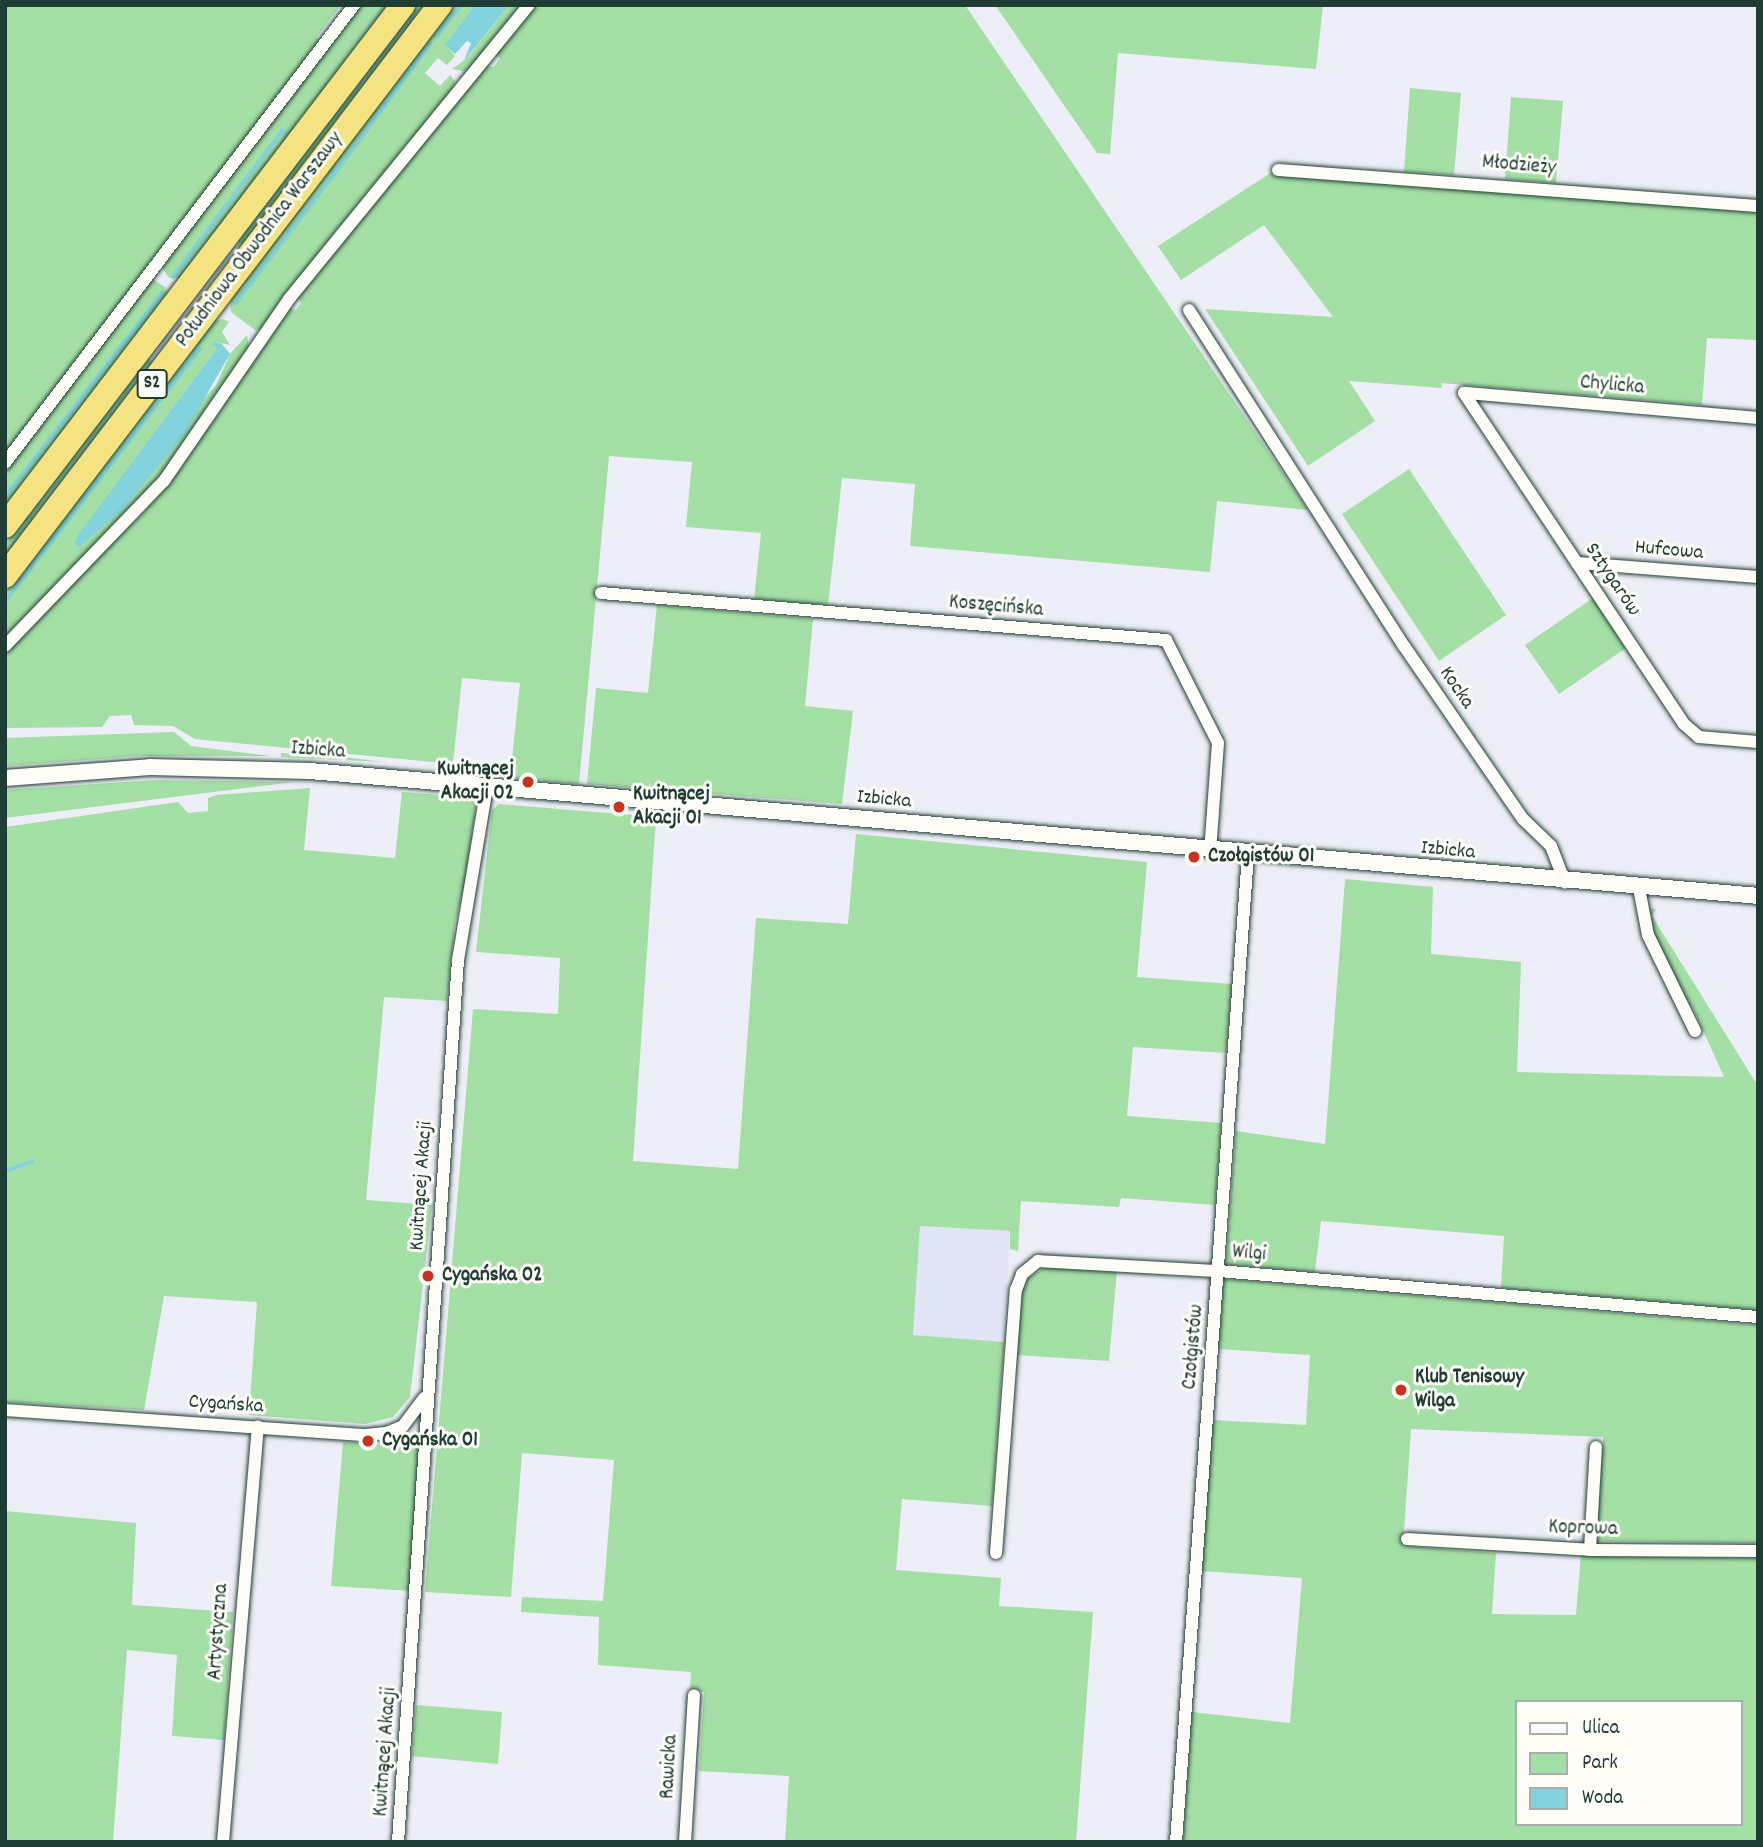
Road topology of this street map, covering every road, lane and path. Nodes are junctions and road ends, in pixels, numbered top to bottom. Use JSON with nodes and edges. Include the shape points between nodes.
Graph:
{"nodes":[{"id":1,"x":354,"y":5,"type":"edge"},
{"id":2,"x":403,"y":5,"type":"edge"},
{"id":3,"x":440,"y":5,"type":"edge"},
{"id":4,"x":529,"y":5,"type":"edge"},
{"id":5,"x":1278,"y":170,"type":"dead end"},
{"id":6,"x":1758,"y":206,"type":"edge"},
{"id":7,"x":1189,"y":310,"type":"dead end"},
{"id":8,"x":1464,"y":393,"type":"joint"},
{"id":9,"x":1758,"y":418,"type":"edge"},
{"id":10,"x":5,"y":463,"type":"edge"},
{"id":11,"x":5,"y":526,"type":"edge"},
{"id":12,"x":1577,"y":563,"type":"junction"},
{"id":13,"x":5,"y":576,"type":"edge"},
{"id":14,"x":1758,"y":578,"type":"edge"},
{"id":15,"x":601,"y":593,"type":"dead end"},
{"id":16,"x":5,"y":646,"type":"edge"},
{"id":17,"x":1758,"y":741,"type":"edge"},
{"id":18,"x":5,"y":778,"type":"edge"},
{"id":19,"x":487,"y":787,"type":"junction"},
{"id":20,"x":1210,"y":851,"type":"junction"},
{"id":21,"x":1248,"y":855,"type":"junction"},
{"id":22,"x":1565,"y":882,"type":"junction"},
{"id":23,"x":1639,"y":888,"type":"junction"},
{"id":24,"x":1758,"y":896,"type":"edge"},
{"id":25,"x":1695,"y":1031,"type":"dead end"},
{"id":26,"x":1219,"y":1271,"type":"junction"},
{"id":27,"x":1758,"y":1317,"type":"edge"},
{"id":28,"x":426,"y":1395,"type":"junction"},
{"id":29,"x":5,"y":1410,"type":"edge"},
{"id":30,"x":258,"y":1426,"type":"junction"},
{"id":31,"x":1596,"y":1447,"type":"dead end"},
{"id":32,"x":1407,"y":1539,"type":"dead end"},
{"id":33,"x":1590,"y":1550,"type":"junction"},
{"id":34,"x":1758,"y":1551,"type":"edge"},
{"id":35,"x":996,"y":1553,"type":"dead end"},
{"id":36,"x":694,"y":1695,"type":"dead end"},
{"id":37,"x":223,"y":1842,"type":"edge"},
{"id":38,"x":398,"y":1842,"type":"edge"},
{"id":39,"x":685,"y":1842,"type":"edge"},
{"id":40,"x":1176,"y":1842,"type":"edge"}],
"edges":[{"from":1,"to":10,"type":"street"},
{"from":2,"to":11,"type":"highway","name":"Południowa Obwodnica Warszawy","number":"S2"},
{"from":3,"to":13,"type":"highway","name":"Południowa Obwodnica Warszawy","number":"S2"},
{"from":4,"to":16,"type":"street","via":[[281,309],[164,481]]},
{"from":5,"to":6,"type":"street","name":"Młodzieży"},
{"from":7,"to":22,"type":"street","name":"Kocka","via":[[1523,819],[1551,846]]},
{"from":8,"to":9,"type":"street","name":"Chylicka"},
{"from":8,"to":12,"type":"street","name":"Sztygarów"},
{"from":12,"to":14,"type":"street","name":"Hufcowa"},
{"from":12,"to":17,"type":"street","name":"Sztygarów","via":[[1691,732],[1699,737]]},
{"from":15,"to":20,"type":"street","name":"Koszęcińska","via":[[1166,640],[1218,743]]},
{"from":18,"to":19,"type":"street","name":"Izbicka","via":[[150,766],[229,766]]},
{"from":19,"to":20,"type":"street","name":"Izbicka"},
{"from":19,"to":28,"type":"street","name":"Kwitnącej Akacji","via":[[458,960]]},
{"from":20,"to":21,"type":"street","name":"Izbicka"},
{"from":21,"to":22,"type":"street","name":"Izbicka"},
{"from":21,"to":26,"type":"street","name":"Czołgistów"},
{"from":22,"to":23,"type":"street","name":"Izbicka"},
{"from":23,"to":24,"type":"street","name":"Izbicka"},
{"from":23,"to":25,"type":"street","via":[[1647,934]]},
{"from":26,"to":27,"type":"street","name":"Wilgi"},
{"from":26,"to":35,"type":"street","name":"Wilgi","via":[[1045,1260],[1022,1274],[1016,1290]]},
{"from":26,"to":40,"type":"street","name":"Czołgistów"},
{"from":28,"to":30,"type":"street","name":"Cygańska","via":[[416,1414],[386,1433]]},
{"from":28,"to":38,"type":"street","name":"Kwitnącej Akacji"},
{"from":29,"to":30,"type":"street","name":"Cygańska"},
{"from":30,"to":37,"type":"street","name":"Artystyczna"},
{"from":31,"to":33,"type":"street"},
{"from":32,"to":33,"type":"street","name":"Koprowa"},
{"from":33,"to":34,"type":"street","name":"Koprowa"},
{"from":36,"to":39,"type":"street","name":"Rawicka"}]}
